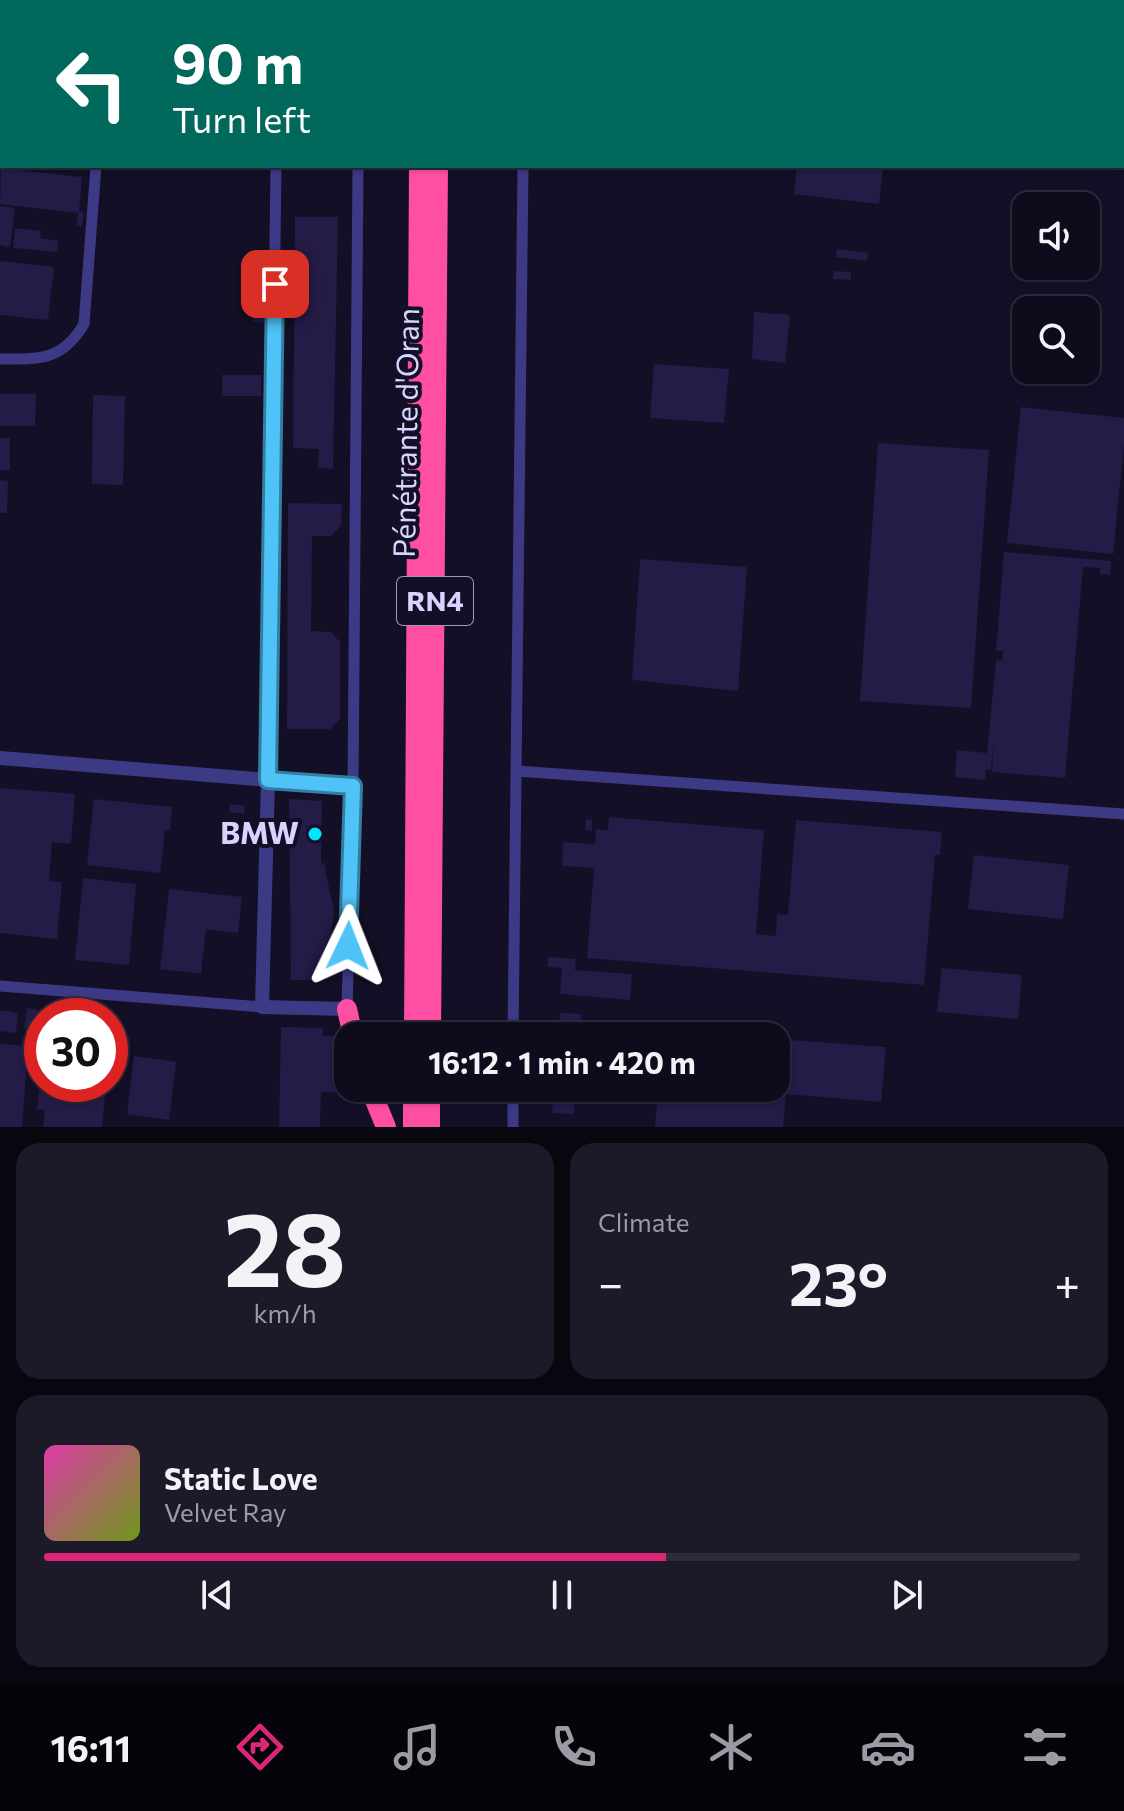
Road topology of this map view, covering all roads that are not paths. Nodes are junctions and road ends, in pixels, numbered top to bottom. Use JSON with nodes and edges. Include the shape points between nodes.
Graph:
{"nodes":[{"id":1,"x":96,"y":168,"type":"edge"},
{"id":2,"x":276,"y":168,"type":"edge"},
{"id":3,"x":358,"y":168,"type":"edge"},
{"id":4,"x":419,"y":168,"type":"edge"},
{"id":5,"x":438,"y":168,"type":"edge"},
{"id":6,"x":523,"y":168,"type":"edge"},
{"id":7,"x":0,"y":359,"type":"edge"},
{"id":8,"x":0,"y":758,"type":"edge"},
{"id":9,"x":516,"y":771,"type":"junction"},
{"id":10,"x":268,"y":780,"type":"junction"},
{"id":11,"x":353,"y":786,"type":"junction"},
{"id":12,"x":1124,"y":814,"type":"edge"},
{"id":13,"x":0,"y":986,"type":"edge"},
{"id":14,"x":262,"y":1007,"type":"junction"},
{"id":15,"x":347,"y":1009,"type":"junction"},
{"id":16,"x":350,"y":1022,"type":"edge"},
{"id":17,"x":414,"y":1022,"type":"edge"},
{"id":18,"x":431,"y":1022,"type":"edge"},
{"id":19,"x":513,"y":1022,"type":"edge"},
{"id":20,"x":376,"y":1102,"type":"edge"},
{"id":21,"x":413,"y":1102,"type":"edge"},
{"id":22,"x":430,"y":1102,"type":"edge"},
{"id":23,"x":513,"y":1102,"type":"edge"},
{"id":24,"x":386,"y":1127,"type":"edge"},
{"id":25,"x":413,"y":1127,"type":"edge"},
{"id":26,"x":430,"y":1127,"type":"edge"},
{"id":27,"x":513,"y":1127,"type":"edge"}],
"edges":[{"from":1,"to":7,"type":"street","via":[[84,324],[58,354]]},
{"from":2,"to":10,"type":"street"},
{"from":3,"to":11,"type":"street"},
{"from":4,"to":17,"type":"highway","name":"Pénétrante d'Oran","number":"RN4"},
{"from":5,"to":18,"type":"highway","name":"Pénétrante d'Oran","number":"RN4"},
{"from":6,"to":9,"type":"street"},
{"from":8,"to":10,"type":"street"},
{"from":9,"to":12,"type":"street"},
{"from":9,"to":19,"type":"street"},
{"from":10,"to":11,"type":"street"},
{"from":10,"to":14,"type":"street"},
{"from":11,"to":15,"type":"street"},
{"from":13,"to":14,"type":"street"},
{"from":14,"to":15,"type":"street"},
{"from":15,"to":16,"type":"highway"},
{"from":20,"to":24,"type":"highway"},
{"from":21,"to":25,"type":"highway"},
{"from":22,"to":26,"type":"highway"},
{"from":23,"to":27,"type":"street"}]}
